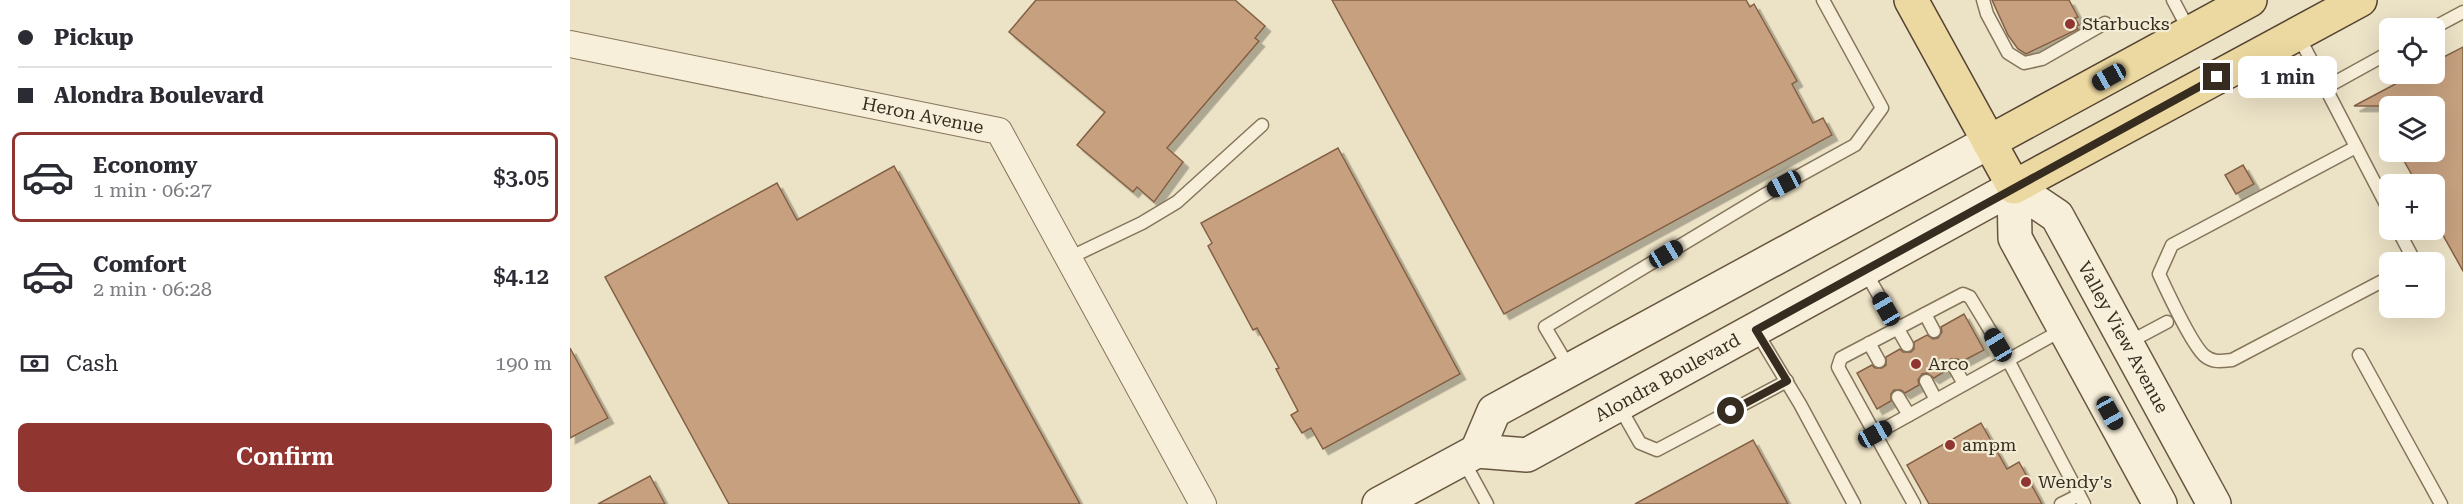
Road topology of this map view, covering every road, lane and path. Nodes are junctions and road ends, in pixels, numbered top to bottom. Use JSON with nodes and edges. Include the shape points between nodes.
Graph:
{"nodes":[{"id":1,"x":1823,"y":0,"type":"edge"},
{"id":2,"x":1911,"y":0,"type":"edge"},
{"id":3,"x":1983,"y":0,"type":"edge"},
{"id":4,"x":2173,"y":0,"type":"edge"},
{"id":5,"x":2250,"y":0,"type":"edge"},
{"id":6,"x":2360,"y":0,"type":"edge"},
{"id":7,"x":2463,"y":12,"type":"edge"},
{"id":8,"x":2445,"y":22,"type":"edge"},
{"id":9,"x":2105,"y":23,"type":"dead end"},
{"id":10,"x":2190,"y":33,"type":"junction"},
{"id":11,"x":2298,"y":33,"type":"junction"},
{"id":12,"x":570,"y":44,"type":"edge"},
{"id":13,"x":2379,"y":58,"type":"edge"},
{"id":14,"x":2325,"y":88,"type":"junction"},
{"id":15,"x":1262,"y":125,"type":"dead end"},
{"id":16,"x":1989,"y":142,"type":"junction"},
{"id":17,"x":2356,"y":147,"type":"junction"},
{"id":18,"x":2014,"y":187,"type":"junction"},
{"id":19,"x":2379,"y":191,"type":"edge"},
{"id":20,"x":1069,"y":258,"type":"junction"},
{"id":21,"x":1864,"y":270,"type":"junction"},
{"id":22,"x":2379,"y":283,"type":"edge"},
{"id":23,"x":1925,"y":314,"type":"junction"},
{"id":24,"x":2167,"y":322,"type":"dead end"},
{"id":25,"x":1897,"y":329,"type":"junction"},
{"id":26,"x":2064,"y":329,"type":"junction"},
{"id":27,"x":1756,"y":330,"type":"junction"},
{"id":28,"x":1934,"y":331,"type":"dead end"},
{"id":29,"x":2135,"y":339,"type":"dead end"},
{"id":30,"x":1869,"y":344,"type":"junction"},
{"id":31,"x":1907,"y":345,"type":"dead end"},
{"id":32,"x":2359,"y":355,"type":"dead end"},
{"id":33,"x":2008,"y":360,"type":"junction"},
{"id":34,"x":1879,"y":361,"type":"dead end"},
{"id":35,"x":1954,"y":366,"type":"dead end"},
{"id":36,"x":1571,"y":370,"type":"junction"},
{"id":37,"x":1787,"y":381,"type":"junction"},
{"id":38,"x":1926,"y":381,"type":"dead end"},
{"id":39,"x":1964,"y":384,"type":"junction"},
{"id":40,"x":1898,"y":397,"type":"dead end"},
{"id":41,"x":1936,"y":400,"type":"junction"},
{"id":42,"x":1619,"y":405,"type":"junction"},
{"id":43,"x":1909,"y":415,"type":"junction"},
{"id":44,"x":1875,"y":434,"type":"junction"},
{"id":45,"x":1470,"y":455,"type":"junction"},
{"id":46,"x":2081,"y":499,"type":"edge"},
{"id":47,"x":2153,"y":501,"type":"edge"},
{"id":48,"x":1203,"y":504,"type":"edge"},
{"id":49,"x":1379,"y":504,"type":"edge"},
{"id":50,"x":1487,"y":504,"type":"edge"},
{"id":51,"x":1854,"y":504,"type":"edge"},
{"id":52,"x":1914,"y":504,"type":"edge"},
{"id":53,"x":2061,"y":504,"type":"edge"},
{"id":54,"x":2214,"y":504,"type":"edge"},
{"id":55,"x":2441,"y":504,"type":"edge"}],
"edges":[{"from":1,"to":36,"type":"lane","via":[[1882,108],[1855,145],[1545,327]]},
{"from":2,"to":16,"type":"main road","name":"Valley View Avenue"},
{"from":3,"to":9,"type":"lane","via":[[2008,53],[2024,63],[2042,59]]},
{"from":4,"to":10,"type":"lane"},
{"from":5,"to":10,"type":"main road"},
{"from":6,"to":11,"type":"main road","name":"Alondra Boulevard"},
{"from":7,"to":8,"type":"lane"},
{"from":10,"to":16,"type":"main road"},
{"from":11,"to":14,"type":"lane"},
{"from":11,"to":18,"type":"main road","name":"Alondra Boulevard"},
{"from":12,"to":20,"type":"street","name":"Heron Avenue","via":[[999,131]]},
{"from":13,"to":14,"type":"lane"},
{"from":14,"to":17,"type":"lane"},
{"from":15,"to":20,"type":"lane","via":[[1177,202],[1142,224]]},
{"from":16,"to":18,"type":"main road","name":"Valley View Avenue"},
{"from":16,"to":36,"type":"main road"},
{"from":17,"to":19,"type":"lane"},
{"from":17,"to":22,"type":"lane","via":[[2172,245],[2159,274],[2204,356],[2216,362],[2232,360]]},
{"from":18,"to":21,"type":"main road","name":"Alondra Boulevard"},
{"from":18,"to":26,"type":"main road","name":"Valley View Avenue","via":[[2015,238]]},
{"from":18,"to":54,"type":"main road","name":"Valley View Avenue","via":[[2057,216]]},
{"from":20,"to":48,"type":"street","name":"Heron Avenue"},
{"from":21,"to":25,"type":"lane"},
{"from":21,"to":27,"type":"main road","name":"Alondra Boulevard"},
{"from":23,"to":25,"type":"lane"},
{"from":23,"to":28,"type":"lane"},
{"from":23,"to":33,"type":"lane","via":[[1963,294],[1970,297]]},
{"from":24,"to":29,"type":"lane"},
{"from":25,"to":30,"type":"lane"},
{"from":25,"to":31,"type":"lane"},
{"from":26,"to":33,"type":"lane"},
{"from":26,"to":47,"type":"main road","name":"Valley View Avenue"},
{"from":27,"to":37,"type":"lane"},
{"from":27,"to":42,"type":"main road","name":"Alondra Boulevard"},
{"from":30,"to":34,"type":"lane"},
{"from":30,"to":44,"type":"lane","via":[[1841,358],[1838,367]]},
{"from":32,"to":55,"type":"lane"},
{"from":33,"to":39,"type":"lane"},
{"from":33,"to":46,"type":"lane"},
{"from":35,"to":39,"type":"lane"},
{"from":36,"to":45,"type":"main road","via":[[1494,411]]},
{"from":37,"to":42,"type":"lane","via":[[1657,450],[1640,443]]},
{"from":37,"to":51,"type":"lane"},
{"from":38,"to":41,"type":"lane"},
{"from":39,"to":41,"type":"lane"},
{"from":40,"to":43,"type":"lane"},
{"from":41,"to":43,"type":"lane"},
{"from":42,"to":45,"type":"main road","name":"Alondra Boulevard","via":[[1527,455]]},
{"from":43,"to":44,"type":"lane"},
{"from":44,"to":52,"type":"lane"},
{"from":45,"to":49,"type":"main road"},
{"from":45,"to":50,"type":"lane"},
{"from":46,"to":53,"type":"lane"}]}
